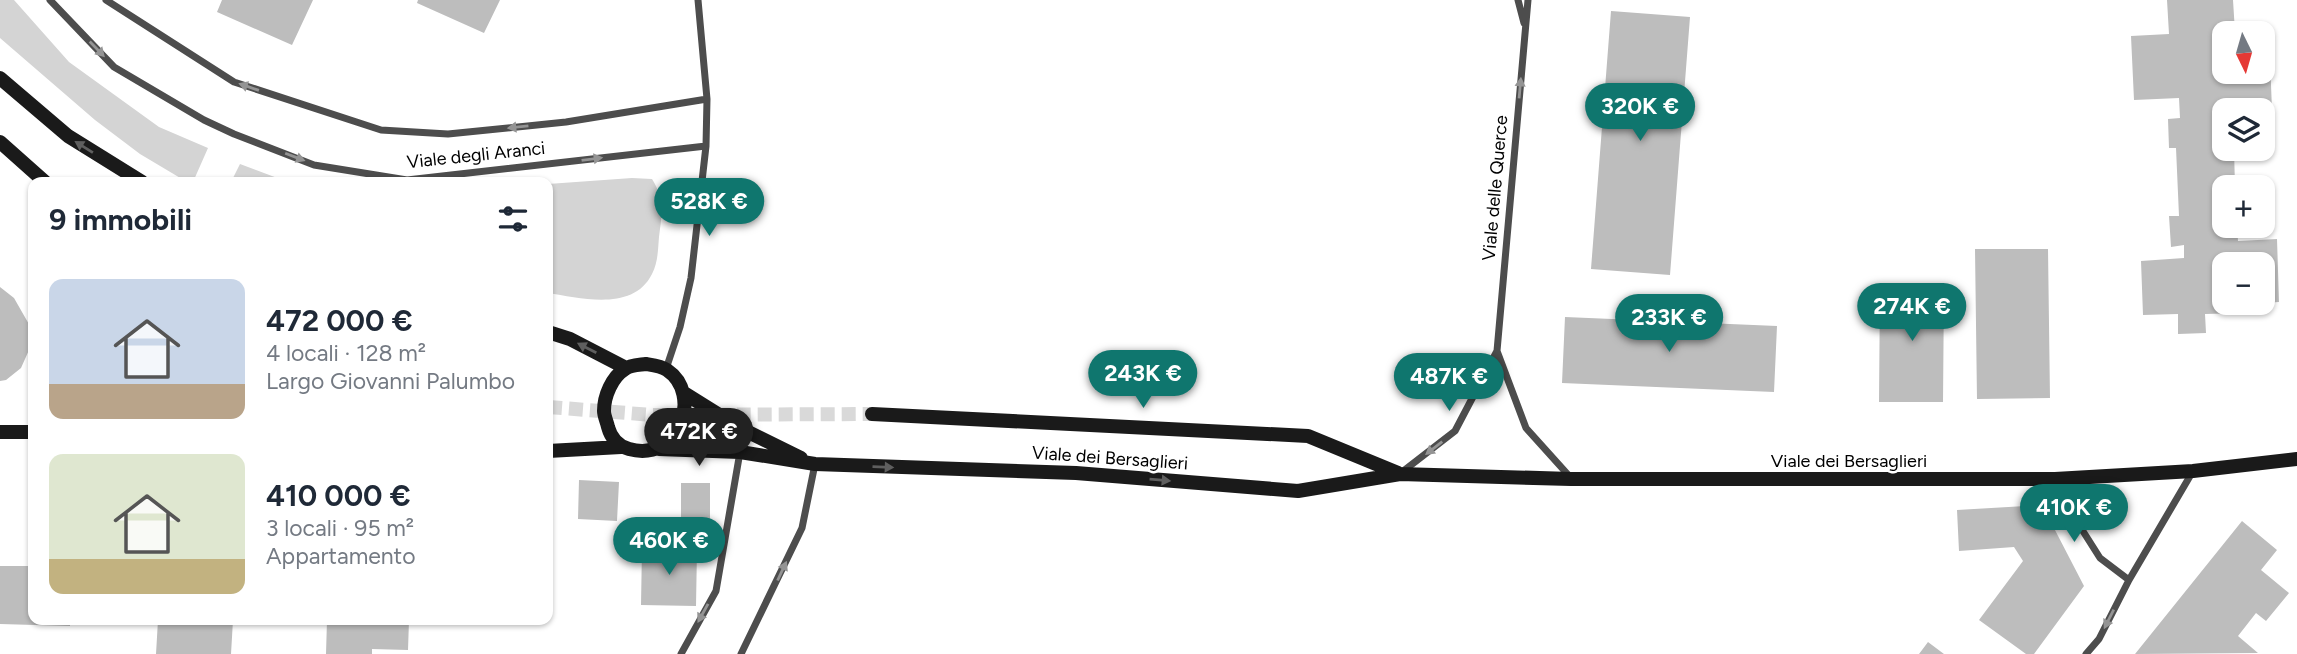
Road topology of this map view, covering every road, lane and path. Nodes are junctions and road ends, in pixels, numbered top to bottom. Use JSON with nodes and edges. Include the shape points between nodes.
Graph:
{"nodes":[{"id":1,"x":50,"y":0,"type":"edge"},
{"id":2,"x":106,"y":0,"type":"edge"},
{"id":3,"x":698,"y":0,"type":"edge"},
{"id":4,"x":1518,"y":0,"type":"edge"},
{"id":5,"x":1528,"y":0,"type":"edge"},
{"id":6,"x":1526,"y":28,"type":"junction"},
{"id":7,"x":0,"y":78,"type":"edge"},
{"id":8,"x":707,"y":99,"type":"junction"},
{"id":9,"x":0,"y":142,"type":"edge"},
{"id":10,"x":706,"y":145,"type":"junction"},
{"id":11,"x":39,"y":177,"type":"edge"},
{"id":12,"x":134,"y":177,"type":"edge"},
{"id":13,"x":390,"y":177,"type":"edge"},
{"id":14,"x":433,"y":177,"type":"edge"},
{"id":15,"x":553,"y":334,"type":"edge"},
{"id":16,"x":1497,"y":351,"type":"junction"},
{"id":17,"x":626,"y":368,"type":"junction"},
{"id":18,"x":666,"y":369,"type":"junction"},
{"id":19,"x":684,"y":393,"type":"junction"},
{"id":20,"x":872,"y":414,"type":"tunnel mouth"},
{"id":21,"x":0,"y":432,"type":"edge"},
{"id":22,"x":28,"y":432,"type":"edge"},
{"id":23,"x":621,"y":447,"type":"junction"},
{"id":24,"x":659,"y":449,"type":"junction"},
{"id":25,"x":553,"y":451,"type":"edge"},
{"id":26,"x":740,"y":453,"type":"junction"},
{"id":27,"x":2297,"y":459,"type":"edge"},
{"id":28,"x":815,"y":464,"type":"junction"},
{"id":29,"x":2193,"y":471,"type":"junction"},
{"id":30,"x":1400,"y":474,"type":"junction"},
{"id":31,"x":2064,"y":478,"type":"junction"},
{"id":32,"x":1571,"y":479,"type":"junction"},
{"id":33,"x":2129,"y":580,"type":"junction"},
{"id":34,"x":681,"y":654,"type":"edge"},
{"id":35,"x":741,"y":654,"type":"edge"},
{"id":36,"x":2086,"y":654,"type":"edge"}],
"edges":[{"from":1,"to":13,"type":"street","name":"Viale degli Aranci","one_way":true,"via":[[114,67],[204,120],[314,164]]},
{"from":8,"to":2,"type":"street","name":"Viale degli Aranci","one_way":true,"via":[[566,122],[448,134],[381,130],[234,82]]},
{"from":3,"to":8,"type":"street"},
{"from":4,"to":6,"type":"street","name":"Viale delle Querce"},
{"from":5,"to":6,"type":"street","name":"Viale delle Querce"},
{"from":16,"to":6,"type":"street","name":"Viale delle Querce","one_way":true},
{"from":12,"to":7,"type":"main road","one_way":true,"via":[[68,136]]},
{"from":8,"to":10,"type":"street"},
{"from":9,"to":11,"type":"main road"},
{"from":14,"to":10,"type":"street","name":"Viale degli Aranci","one_way":true},
{"from":10,"to":18,"type":"street","via":[[691,278]]},
{"from":17,"to":15,"type":"main road","one_way":true},
{"from":16,"to":30,"type":"street","name":"Viale delle Querce","one_way":true,"via":[[1455,431]]},
{"from":16,"to":32,"type":"street","name":"Viale delle Querce","via":[[1526,428]]},
{"from":17,"to":18,"type":"main road","via":[[646,364]]},
{"from":17,"to":23,"type":"main road","via":[[610,383],[604,411],[610,434]]},
{"from":18,"to":19,"type":"main road"},
{"from":19,"to":24,"type":"main road","via":[[683,416],[675,436]]},
{"from":19,"to":28,"type":"main road","via":[[740,428]]},
{"from":20,"to":30,"type":"main road","name":"Viale dei Bersaglieri","via":[[1308,436]]},
{"from":21,"to":22,"type":"main road"},
{"from":23,"to":24,"type":"main road","via":[[639,452]]},
{"from":23,"to":25,"type":"main road"},
{"from":24,"to":26,"type":"main road","name":"Viale dei Bersaglieri"},
{"from":26,"to":28,"type":"main road","name":"Viale dei Bersaglieri"},
{"from":26,"to":34,"type":"street","one_way":true,"via":[[716,591]]},
{"from":27,"to":29,"type":"main road","name":"Viale dei Bersaglieri"},
{"from":28,"to":30,"type":"main road","name":"Viale dei Bersaglieri","one_way":true,"via":[[1076,473],[1298,492]]},
{"from":35,"to":28,"type":"street","one_way":true,"via":[[802,528]]},
{"from":29,"to":31,"type":"main road","name":"Viale dei Bersaglieri"},
{"from":29,"to":33,"type":"street"},
{"from":30,"to":32,"type":"main road","name":"Viale dei Bersaglieri"},
{"from":31,"to":32,"type":"main road","name":"Viale dei Bersaglieri"},
{"from":31,"to":33,"type":"street","via":[[2074,517],[2100,558]]},
{"from":33,"to":36,"type":"street","one_way":true,"via":[[2099,639]]}]}
